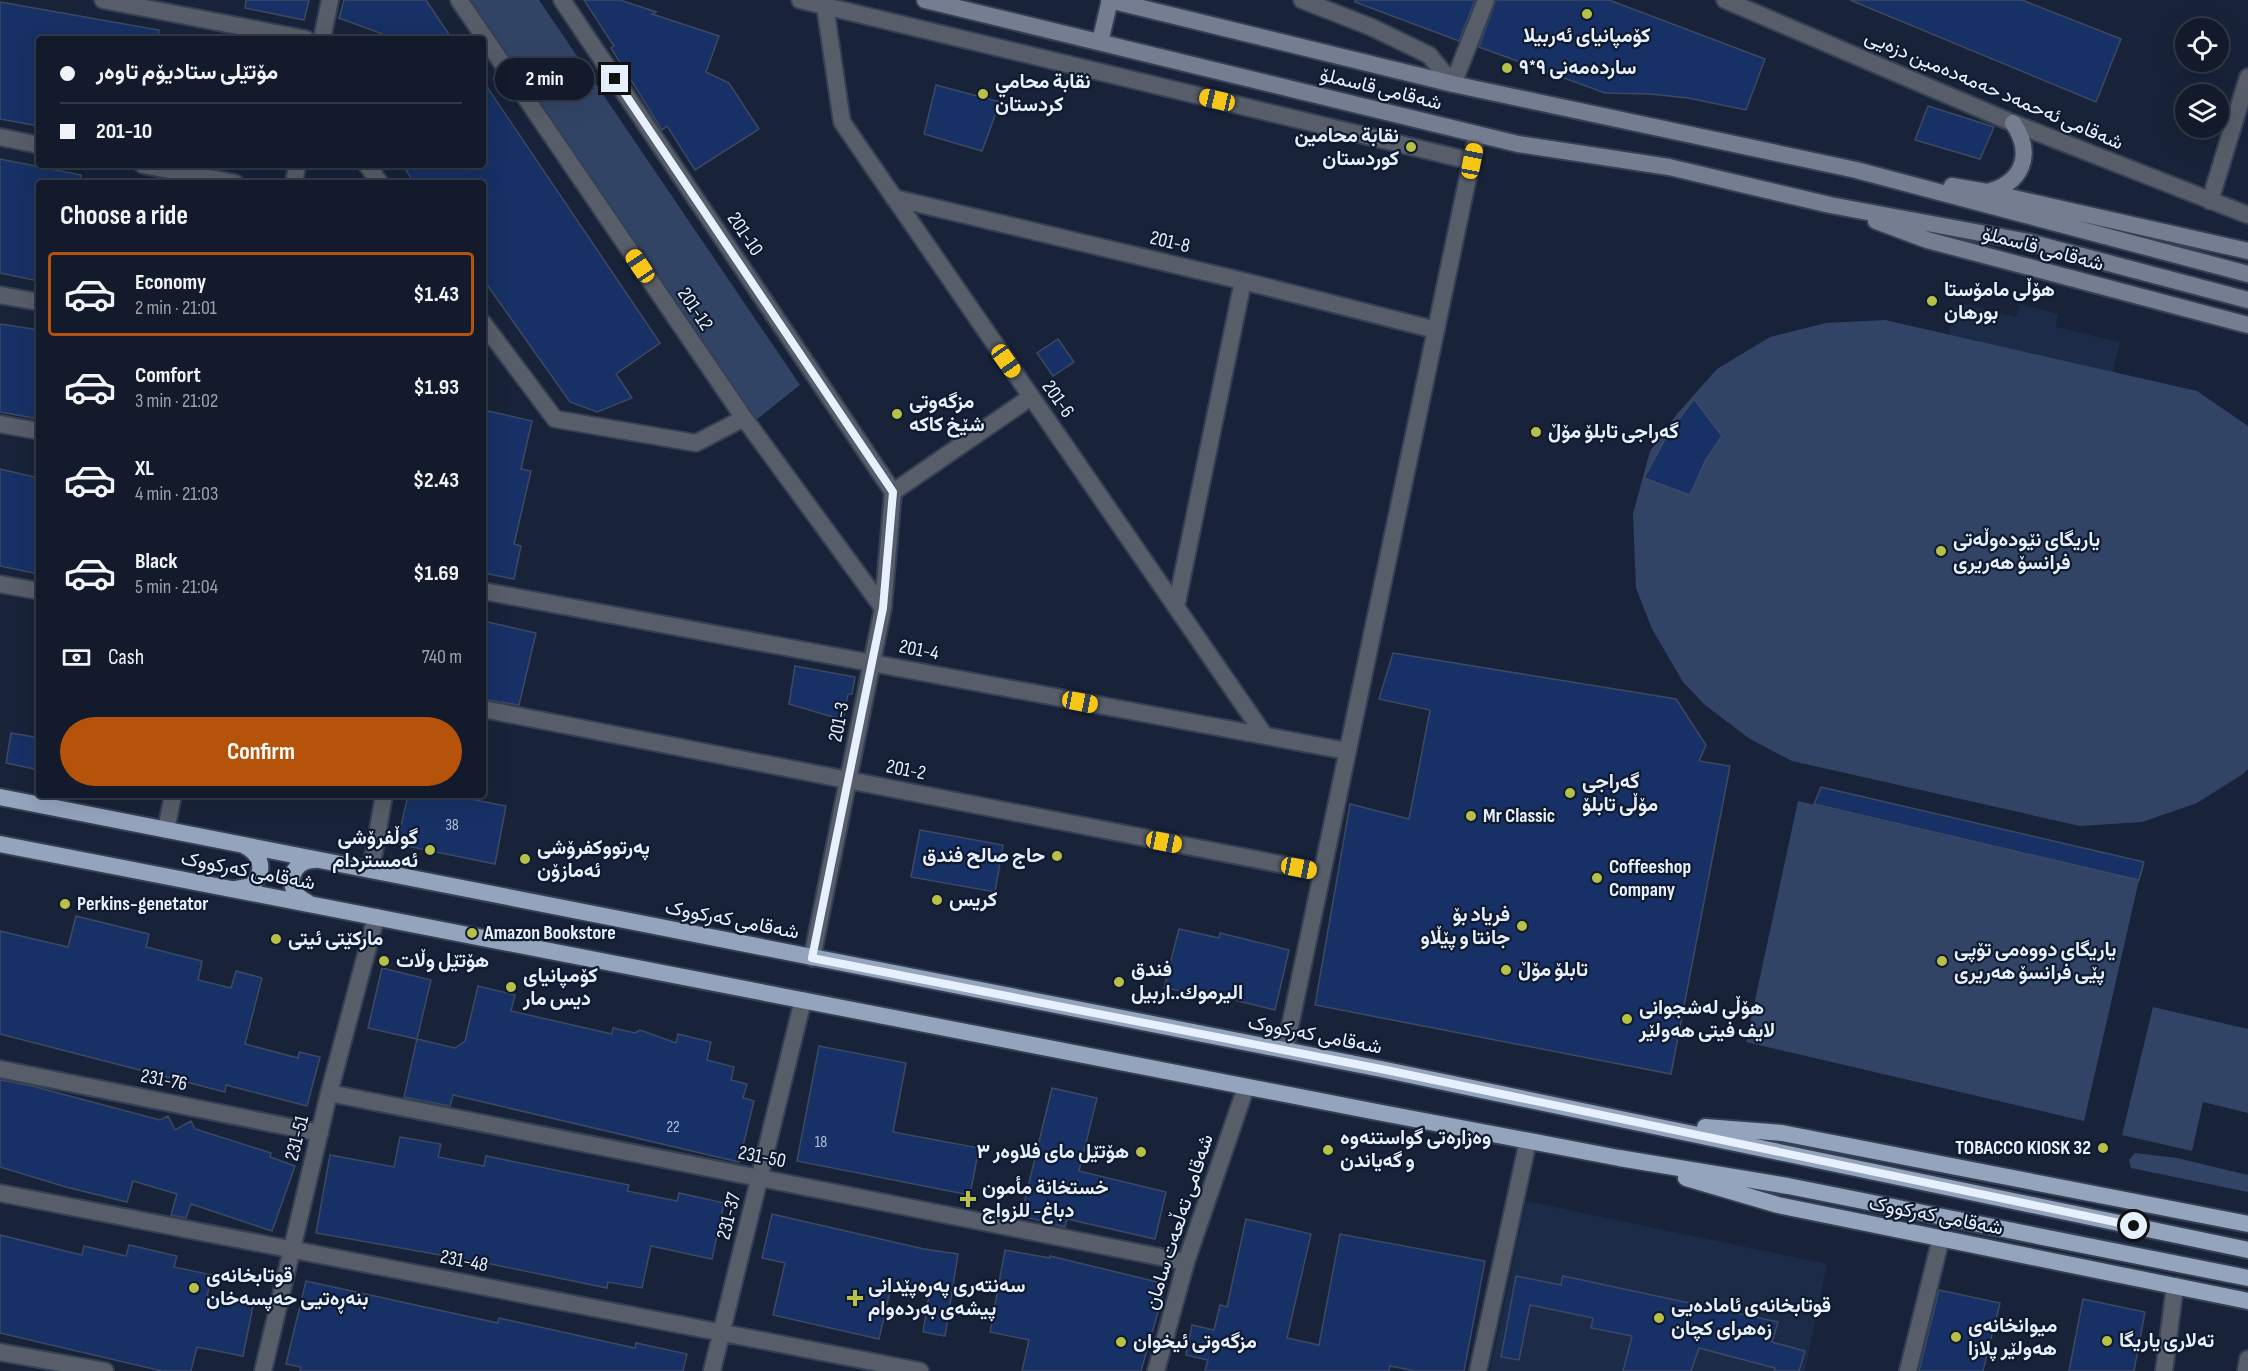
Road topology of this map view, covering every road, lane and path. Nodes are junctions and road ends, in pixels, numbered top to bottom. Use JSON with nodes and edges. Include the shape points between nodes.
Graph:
{"nodes":[{"id":1,"x":103,"y":0,"type":"edge"},
{"id":2,"x":330,"y":0,"type":"edge"},
{"id":3,"x":459,"y":0,"type":"edge"},
{"id":4,"x":562,"y":0,"type":"edge"},
{"id":5,"x":800,"y":0,"type":"edge"},
{"id":6,"x":925,"y":0,"type":"edge"},
{"id":7,"x":1109,"y":0,"type":"edge"},
{"id":8,"x":1302,"y":0,"type":"edge"},
{"id":9,"x":1486,"y":0,"type":"edge"},
{"id":10,"x":1725,"y":0,"type":"edge"},
{"id":11,"x":825,"y":6,"type":"junction"},
{"id":12,"x":290,"y":36,"type":"edge"},
{"id":13,"x":323,"y":36,"type":"edge"},
{"id":14,"x":484,"y":36,"type":"edge"},
{"id":15,"x":486,"y":40,"type":"edge"},
{"id":16,"x":1100,"y":42,"type":"junction"},
{"id":17,"x":2248,"y":77,"type":"edge"},
{"id":18,"x":1453,"y":84,"type":"junction"},
{"id":19,"x":2013,"y":123,"type":"junction"},
{"id":20,"x":1477,"y":134,"type":"junction"},
{"id":21,"x":0,"y":137,"type":"edge"},
{"id":22,"x":36,"y":144,"type":"edge"},
{"id":23,"x":1472,"y":161,"type":"junction"},
{"id":24,"x":158,"y":168,"type":"edge"},
{"id":25,"x":1856,"y":170,"type":"junction"},
{"id":26,"x":220,"y":180,"type":"edge"},
{"id":27,"x":1988,"y":192,"type":"junction"},
{"id":28,"x":894,"y":198,"type":"junction"},
{"id":29,"x":2210,"y":201,"type":"junction"},
{"id":30,"x":1830,"y":205,"type":"junction"},
{"id":31,"x":2248,"y":215,"type":"edge"},
{"id":32,"x":2248,"y":251,"type":"edge"},
{"id":33,"x":2248,"y":274,"type":"edge"},
{"id":34,"x":1243,"y":281,"type":"junction"},
{"id":35,"x":0,"y":295,"type":"edge"},
{"id":36,"x":2248,"y":300,"type":"edge"},
{"id":37,"x":36,"y":301,"type":"edge"},
{"id":38,"x":2248,"y":325,"type":"edge"},
{"id":39,"x":486,"y":326,"type":"edge"},
{"id":40,"x":1436,"y":330,"type":"junction"},
{"id":41,"x":1031,"y":397,"type":"junction"},
{"id":42,"x":744,"y":418,"type":"junction"},
{"id":43,"x":0,"y":424,"type":"edge"},
{"id":44,"x":36,"y":430,"type":"edge"},
{"id":45,"x":893,"y":492,"type":"junction"},
{"id":46,"x":0,"y":584,"type":"edge"},
{"id":47,"x":36,"y":590,"type":"edge"},
{"id":48,"x":486,"y":592,"type":"edge"},
{"id":49,"x":1176,"y":607,"type":"junction"},
{"id":50,"x":883,"y":608,"type":"junction"},
{"id":51,"x":872,"y":663,"type":"junction"},
{"id":52,"x":486,"y":710,"type":"edge"},
{"id":53,"x":1265,"y":736,"type":"junction"},
{"id":54,"x":1347,"y":751,"type":"junction"},
{"id":55,"x":848,"y":780,"type":"junction"},
{"id":56,"x":0,"y":797,"type":"edge"},
{"id":57,"x":171,"y":798,"type":"edge"},
{"id":58,"x":383,"y":798,"type":"edge"},
{"id":59,"x":166,"y":830,"type":"junction"},
{"id":60,"x":0,"y":844,"type":"edge"},
{"id":61,"x":242,"y":845,"type":"junction"},
{"id":62,"x":317,"y":861,"type":"junction"},
{"id":63,"x":370,"y":870,"type":"junction"},
{"id":64,"x":1321,"y":872,"type":"junction"},
{"id":65,"x":234,"y":889,"type":"junction"},
{"id":66,"x":314,"y":905,"type":"junction"},
{"id":67,"x":376,"y":917,"type":"junction"},
{"id":68,"x":812,"y":958,"type":"junction"},
{"id":69,"x":803,"y":1000,"type":"junction"},
{"id":70,"x":1285,"y":1050,"type":"junction"},
{"id":71,"x":0,"y":1069,"type":"edge"},
{"id":72,"x":1246,"y":1087,"type":"junction"},
{"id":73,"x":329,"y":1094,"type":"junction"},
{"id":74,"x":1633,"y":1120,"type":"junction"},
{"id":75,"x":320,"y":1133,"type":"junction"},
{"id":76,"x":1528,"y":1141,"type":"junction"},
{"id":77,"x":1619,"y":1158,"type":"junction"},
{"id":78,"x":759,"y":1178,"type":"junction"},
{"id":79,"x":0,"y":1193,"type":"edge"},
{"id":80,"x":2248,"y":1224,"type":"edge"},
{"id":81,"x":1941,"y":1238,"type":"junction"},
{"id":82,"x":291,"y":1250,"type":"junction"},
{"id":83,"x":2248,"y":1250,"type":"edge"},
{"id":84,"x":1186,"y":1262,"type":"junction"},
{"id":85,"x":2248,"y":1278,"type":"edge"},
{"id":86,"x":2175,"y":1286,"type":"junction"},
{"id":87,"x":2248,"y":1301,"type":"edge"},
{"id":88,"x":722,"y":1333,"type":"junction"},
{"id":89,"x":0,"y":1352,"type":"edge"},
{"id":90,"x":2248,"y":1359,"type":"edge"},
{"id":91,"x":102,"y":1371,"type":"edge"},
{"id":92,"x":263,"y":1371,"type":"edge"},
{"id":93,"x":712,"y":1371,"type":"edge"},
{"id":94,"x":920,"y":1371,"type":"edge"},
{"id":95,"x":1156,"y":1371,"type":"edge"},
{"id":96,"x":1478,"y":1371,"type":"edge"},
{"id":97,"x":1908,"y":1371,"type":"edge"},
{"id":98,"x":2164,"y":1371,"type":"edge"},
{"id":99,"x":2246,"y":1371,"type":"edge"}],
"edges":[{"from":1,"to":12,"type":"street"},
{"from":2,"to":13,"type":"street"},
{"from":3,"to":14,"type":"street","name":"201-12"},
{"from":4,"to":45,"type":"street","name":"201-10"},
{"from":5,"to":11,"type":"street"},
{"from":6,"to":16,"type":"main road","name":"شەقامی قاسملۆ"},
{"from":7,"to":16,"type":"main road"},
{"from":7,"to":18,"type":"main road","name":"شەقامی قاسملۆ"},
{"from":8,"to":18,"type":"street","via":[[1429,55]]},
{"from":9,"to":18,"type":"street"},
{"from":10,"to":19,"type":"street","name":"شەقامی ئەحمەد حەمەدەمین دزەیی"},
{"from":11,"to":23,"type":"street"},
{"from":11,"to":28,"type":"street","name":"201-6","via":[[842,122]]},
{"from":15,"to":42,"type":"street","name":"201-12"},
{"from":16,"to":20,"type":"main road","name":"شەقامی قاسملۆ"},
{"from":17,"to":29,"type":"street"},
{"from":18,"to":25,"type":"main road","name":"شەقامی قاسملۆ"},
{"from":19,"to":27,"type":"main road","via":[[2024,145],[2020,171],[2012,182]]},
{"from":19,"to":29,"type":"street","name":"شەقامی ئەحمەد حەمەدەمین دزەیی"},
{"from":20,"to":23,"type":"street"},
{"from":20,"to":30,"type":"main road","name":"شەقامی قاسملۆ","via":[[1669,167]]},
{"from":21,"to":22,"type":"street"},
{"from":23,"to":40,"type":"street"},
{"from":24,"to":26,"type":"street"},
{"from":25,"to":27,"type":"main road","name":"شەقامی قاسملۆ"},
{"from":25,"to":33,"type":"main road","name":"شەقامی قاسملۆ"},
{"from":27,"to":32,"type":"main road","name":"شەقامی قاسملۆ"},
{"from":28,"to":34,"type":"street","name":"201-8"},
{"from":28,"to":41,"type":"street","name":"201-6"},
{"from":29,"to":31,"type":"street","name":"شەقامی ئەحمەد حەمەدەمین دزەیی"},
{"from":30,"to":36,"type":"main road","name":"شەقامی قاسملۆ","via":[[2029,242]]},
{"from":30,"to":38,"type":"main road","name":"شەقامی قاسملۆ","via":[[1927,240]]},
{"from":34,"to":40,"type":"street","name":"201-8"},
{"from":34,"to":49,"type":"street"},
{"from":35,"to":37,"type":"street"},
{"from":39,"to":42,"type":"street","via":[[555,419],[696,443]]},
{"from":40,"to":54,"type":"street"},
{"from":41,"to":45,"type":"street"},
{"from":41,"to":49,"type":"street","name":"201-6"},
{"from":42,"to":50,"type":"street","name":"201-12"},
{"from":43,"to":44,"type":"street"},
{"from":45,"to":50,"type":"street","name":"201-3"},
{"from":46,"to":47,"type":"street"},
{"from":48,"to":51,"type":"street","name":"201-4"},
{"from":49,"to":53,"type":"street","name":"201-6"},
{"from":50,"to":51,"type":"street","name":"201-3"},
{"from":51,"to":53,"type":"street","name":"201-4"},
{"from":51,"to":55,"type":"street","name":"201-3"},
{"from":52,"to":55,"type":"street","name":"201-2"},
{"from":53,"to":54,"type":"street","name":"201-4"},
{"from":54,"to":64,"type":"street"},
{"from":55,"to":64,"type":"street","name":"201-2"},
{"from":55,"to":68,"type":"street","name":"201-3"},
{"from":56,"to":59,"type":"highway","name":"شەقامی کەرکووک"},
{"from":57,"to":59,"type":"street"},
{"from":58,"to":63,"type":"street"},
{"from":59,"to":61,"type":"highway","name":"شەقامی کەرکووک"},
{"from":60,"to":65,"type":"highway","name":"شەقامی کەرکووک"},
{"from":61,"to":62,"type":"highway","name":"شەقامی کەرکووک"},
{"from":61,"to":65,"type":"highway","via":[[257,855],[260,875],[251,886]]},
{"from":62,"to":63,"type":"highway","name":"شەقامی کەرکووک"},
{"from":62,"to":66,"type":"highway","via":[[299,866],[292,878],[298,897]]},
{"from":63,"to":68,"type":"highway","name":"شەقامی کەرکووک"},
{"from":64,"to":70,"type":"street"},
{"from":65,"to":66,"type":"highway","name":"شەقامی کەرکووک"},
{"from":66,"to":67,"type":"highway","name":"شەقامی کەرکووک"},
{"from":67,"to":69,"type":"highway","name":"شەقامی کەرکووک"},
{"from":67,"to":73,"type":"street","name":"231-51"},
{"from":68,"to":70,"type":"highway","name":"شەقامی کەرکووک"},
{"from":69,"to":72,"type":"highway","name":"شەقامی کەرکووک"},
{"from":69,"to":78,"type":"street","name":"231-37"},
{"from":70,"to":74,"type":"highway","name":"شەقامی کەرکووک"},
{"from":71,"to":75,"type":"street","name":"231-76"},
{"from":72,"to":76,"type":"highway","name":"شەقامی کەرکووک"},
{"from":72,"to":84,"type":"street","name":"شەقامی تەڵعەت سامان"},
{"from":73,"to":75,"type":"street","name":"231-51"},
{"from":73,"to":78,"type":"street","name":"231-50"},
{"from":74,"to":80,"type":"highway","name":"شەقامی کەرکووک","via":[[1782,1133]]},
{"from":74,"to":83,"type":"highway","name":"شەقامی کەرکووک"},
{"from":75,"to":82,"type":"street","name":"231-51"},
{"from":76,"to":77,"type":"highway","name":"شەقامی کەرکووک"},
{"from":76,"to":96,"type":"street"},
{"from":77,"to":81,"type":"highway","name":"شەقامی کەرکووک","via":[[1778,1205]]},
{"from":77,"to":85,"type":"highway","name":"شەقامی کەرکووک","via":[[1788,1186]]},
{"from":78,"to":84,"type":"street","name":"231-50"},
{"from":78,"to":88,"type":"street","name":"231-37"},
{"from":79,"to":82,"type":"street","name":"231-48"},
{"from":81,"to":86,"type":"highway","name":"شەقامی کەرکووک"},
{"from":81,"to":97,"type":"street"},
{"from":82,"to":88,"type":"street","name":"231-48"},
{"from":82,"to":92,"type":"street","name":"231-51"},
{"from":84,"to":95,"type":"street","name":"شەقامی تەڵعەت سامان"},
{"from":86,"to":87,"type":"highway","name":"شەقامی کەرکووک"},
{"from":86,"to":98,"type":"street"},
{"from":88,"to":93,"type":"street","name":"231-37"},
{"from":88,"to":94,"type":"street","name":"231-48"},
{"from":89,"to":91,"type":"street"},
{"from":90,"to":99,"type":"street"}]}
